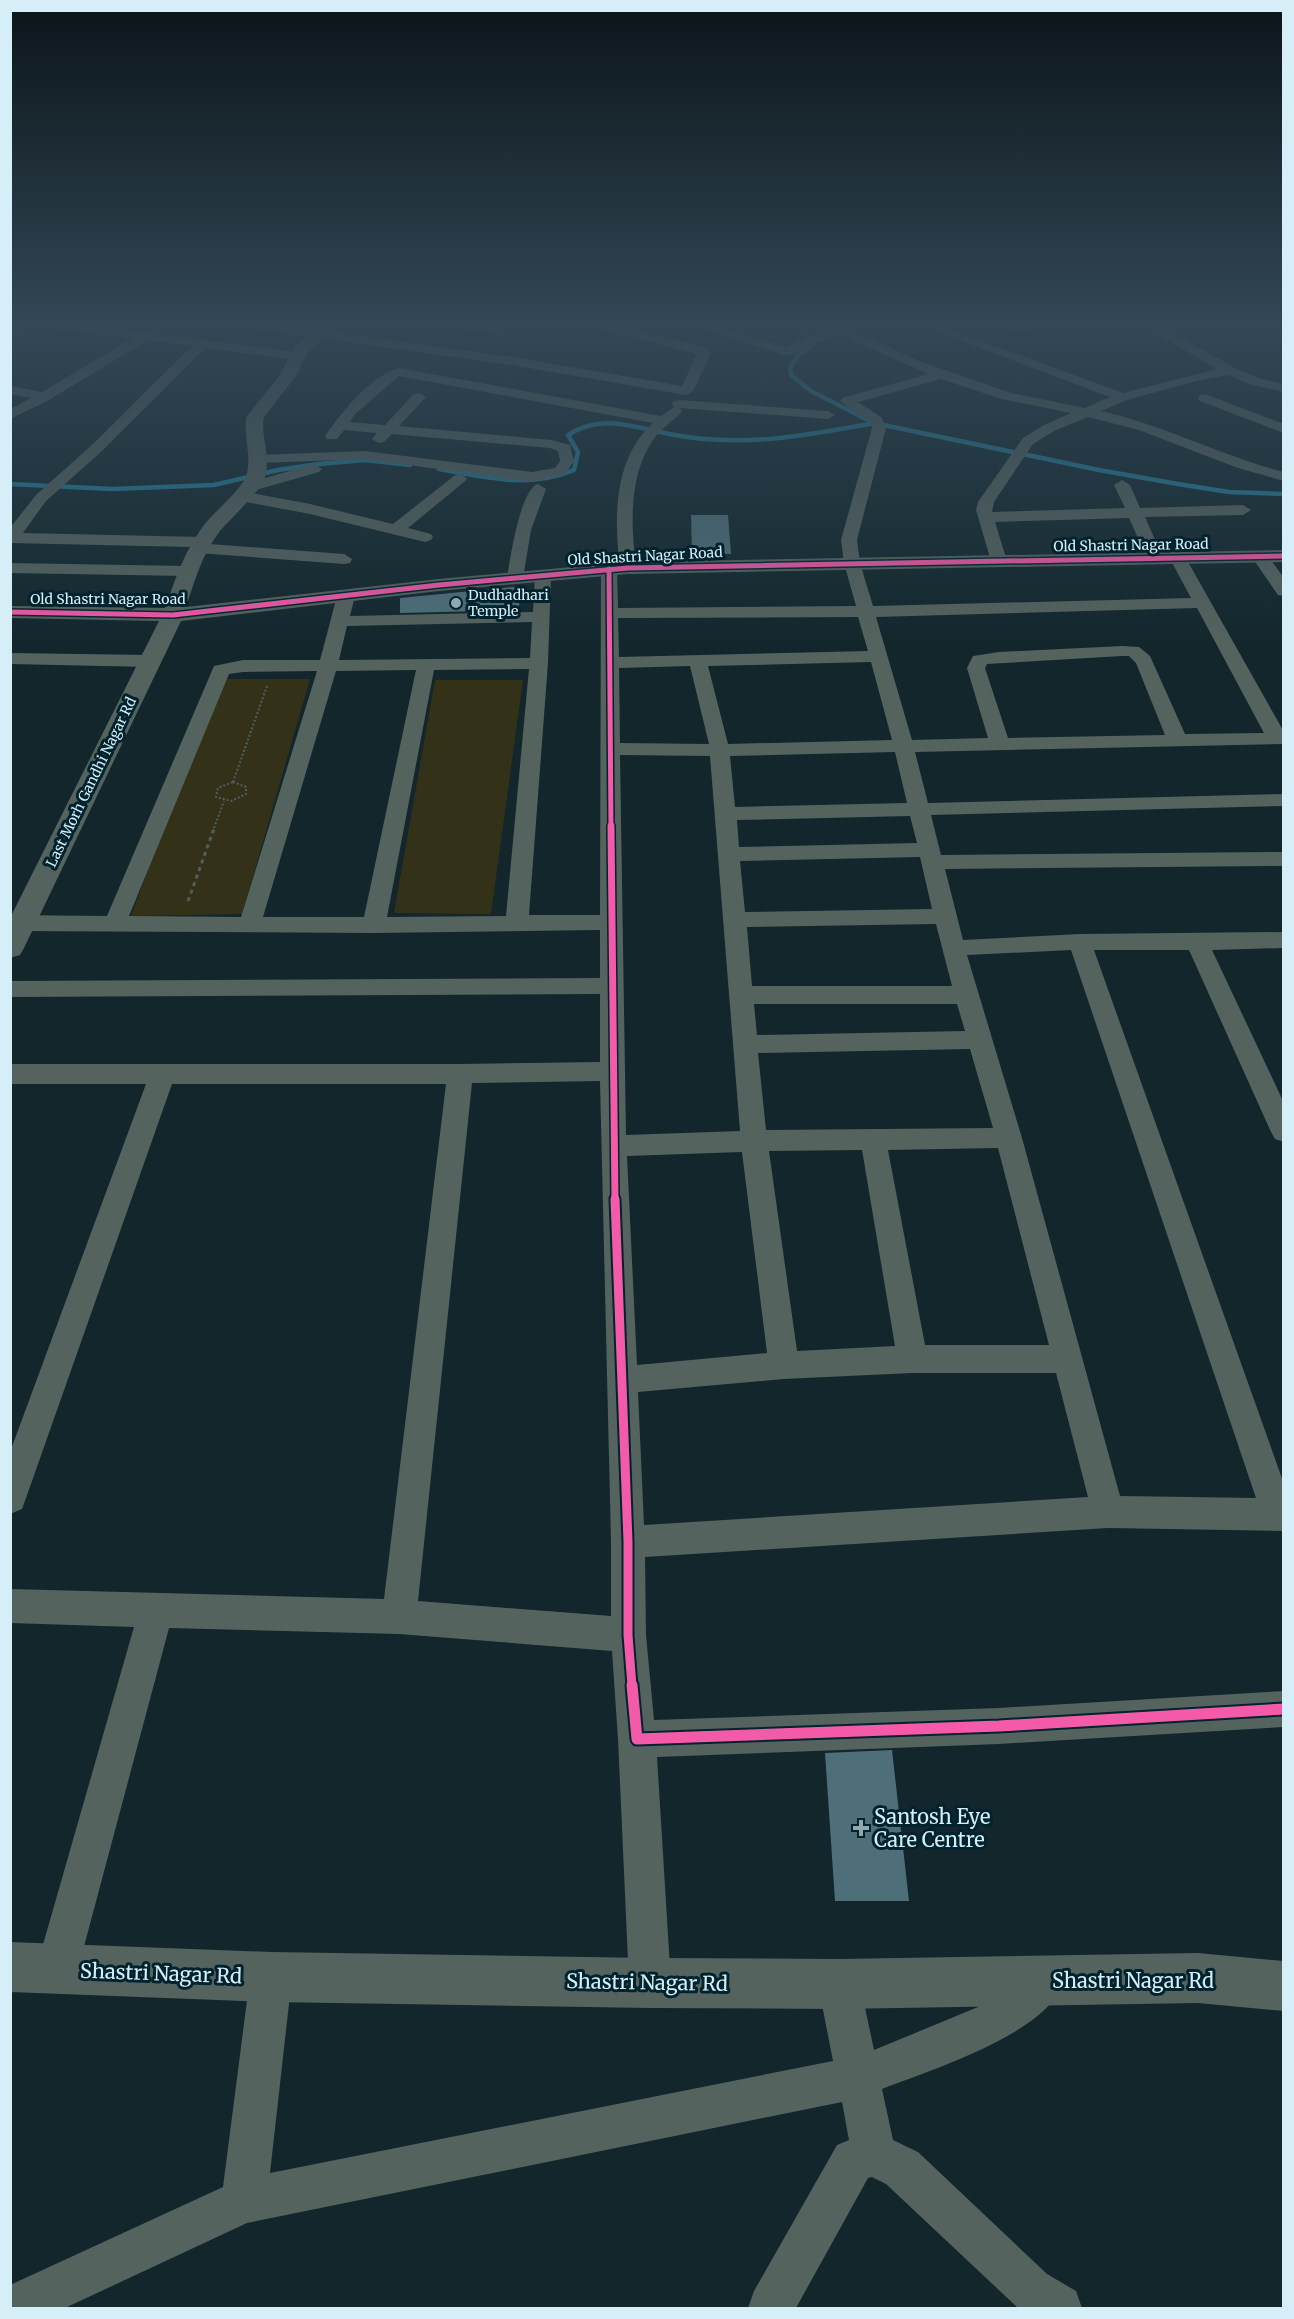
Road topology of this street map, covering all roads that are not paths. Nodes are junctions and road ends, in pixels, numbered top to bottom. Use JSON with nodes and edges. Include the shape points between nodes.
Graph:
{"nodes":[{"id":1,"x":113,"y":430,"type":"edge"},
{"id":2,"x":254,"y":430,"type":"edge"},
{"id":3,"x":336,"y":430,"type":"edge"},
{"id":4,"x":386,"y":430,"type":"edge"},
{"id":5,"x":400,"y":430,"type":"edge"},
{"id":6,"x":656,"y":430,"type":"edge"},
{"id":7,"x":878,"y":430,"type":"edge"},
{"id":8,"x":1047,"y":430,"type":"edge"},
{"id":9,"x":1150,"y":430,"type":"edge"},
{"id":10,"x":315,"y":455,"type":"junction"},
{"id":11,"x":365,"y":455,"type":"junction"},
{"id":12,"x":330,"y":467,"type":"dead end"},
{"id":13,"x":252,"y":477,"type":"junction"},
{"id":14,"x":1284,"y":477,"type":"edge"},
{"id":15,"x":459,"y":479,"type":"dead end"},
{"id":16,"x":1122,"y":485,"type":"dead end"},
{"id":17,"x":538,"y":489,"type":"dead end"},
{"id":18,"x":1243,"y":510,"type":"dead end"},
{"id":19,"x":1134,"y":513,"type":"junction"},
{"id":20,"x":986,"y":517,"type":"junction"},
{"id":21,"x":395,"y":531,"type":"junction"},
{"id":22,"x":424,"y":537,"type":"dead end"},
{"id":23,"x":11,"y":538,"type":"edge"},
{"id":24,"x":200,"y":545,"type":"junction"},
{"id":25,"x":1259,"y":556,"type":"junction"},
{"id":26,"x":1284,"y":556,"type":"edge"},
{"id":27,"x":1177,"y":557,"type":"junction"},
{"id":28,"x":1155,"y":558,"type":"junction"},
{"id":29,"x":344,"y":559,"type":"dead end"},
{"id":30,"x":999,"y":561,"type":"junction"},
{"id":31,"x":852,"y":562,"type":"junction"},
{"id":32,"x":10,"y":568,"type":"edge"},
{"id":33,"x":619,"y":568,"type":"junction"},
{"id":34,"x":187,"y":571,"type":"junction"},
{"id":35,"x":543,"y":575,"type":"junction"},
{"id":36,"x":515,"y":578,"type":"junction"},
{"id":37,"x":1284,"y":591,"type":"edge"},
{"id":38,"x":346,"y":596,"type":"junction"},
{"id":39,"x":1202,"y":603,"type":"junction"},
{"id":40,"x":10,"y":612,"type":"edge"},
{"id":41,"x":867,"y":612,"type":"junction"},
{"id":42,"x":610,"y":613,"type":"junction"},
{"id":43,"x":173,"y":615,"type":"junction"},
{"id":44,"x":541,"y":617,"type":"junction"},
{"id":45,"x":340,"y":621,"type":"junction"},
{"id":46,"x":877,"y":656,"type":"junction"},
{"id":47,"x":11,"y":659,"type":"edge"},
{"id":48,"x":150,"y":661,"type":"junction"},
{"id":49,"x":698,"y":661,"type":"junction"},
{"id":50,"x":539,"y":663,"type":"junction"},
{"id":51,"x":610,"y":663,"type":"junction"},
{"id":52,"x":426,"y":664,"type":"junction"},
{"id":53,"x":328,"y":665,"type":"junction"},
{"id":54,"x":1280,"y":738,"type":"edge"},
{"id":55,"x":1178,"y":741,"type":"junction"},
{"id":56,"x":1000,"y":745,"type":"junction"},
{"id":57,"x":904,"y":747,"type":"junction"},
{"id":58,"x":611,"y":749,"type":"junction"},
{"id":59,"x":720,"y":750,"type":"junction"},
{"id":60,"x":1284,"y":800,"type":"edge"},
{"id":61,"x":918,"y":808,"type":"junction"},
{"id":62,"x":726,"y":814,"type":"junction"},
{"id":63,"x":729,"y":854,"type":"junction"},
{"id":64,"x":931,"y":856,"type":"junction"},
{"id":65,"x":1284,"y":859,"type":"edge"},
{"id":66,"x":946,"y":916,"type":"junction"},
{"id":67,"x":735,"y":920,"type":"junction"},
{"id":68,"x":115,"y":922,"type":"junction"},
{"id":69,"x":612,"y":922,"type":"junction"},
{"id":70,"x":16,"y":923,"type":"edge"},
{"id":71,"x":250,"y":923,"type":"junction"},
{"id":72,"x":517,"y":923,"type":"junction"},
{"id":73,"x":374,"y":925,"type":"junction"},
{"id":74,"x":1284,"y":940,"type":"edge"},
{"id":75,"x":1080,"y":942,"type":"junction"},
{"id":76,"x":1197,"y":942,"type":"junction"},
{"id":77,"x":10,"y":948,"type":"edge"},
{"id":78,"x":953,"y":948,"type":"junction"},
{"id":79,"x":612,"y":986,"type":"junction"},
{"id":80,"x":10,"y":988,"type":"edge"},
{"id":81,"x":741,"y":995,"type":"junction"},
{"id":82,"x":968,"y":995,"type":"junction"},
{"id":83,"x":979,"y":1040,"type":"junction"},
{"id":84,"x":745,"y":1044,"type":"junction"},
{"id":85,"x":612,"y":1071,"type":"junction"},
{"id":86,"x":10,"y":1074,"type":"edge"},
{"id":87,"x":460,"y":1074,"type":"junction"},
{"id":88,"x":162,"y":1075,"type":"junction"},
{"id":89,"x":1284,"y":1132,"type":"edge"},
{"id":90,"x":1009,"y":1138,"type":"junction"},
{"id":91,"x":873,"y":1139,"type":"junction"},
{"id":92,"x":754,"y":1141,"type":"junction"},
{"id":93,"x":613,"y":1146,"type":"junction"},
{"id":94,"x":912,"y":1359,"type":"junction"},
{"id":95,"x":1068,"y":1359,"type":"junction"},
{"id":96,"x":784,"y":1365,"type":"junction"},
{"id":97,"x":621,"y":1380,"type":"junction"},
{"id":98,"x":10,"y":1498,"type":"edge"},
{"id":99,"x":1108,"y":1512,"type":"junction"},
{"id":100,"x":1281,"y":1515,"type":"edge"},
{"id":101,"x":628,"y":1542,"type":"junction"},
{"id":102,"x":10,"y":1606,"type":"edge"},
{"id":103,"x":156,"y":1610,"type":"junction"},
{"id":104,"x":399,"y":1617,"type":"junction"},
{"id":105,"x":628,"y":1635,"type":"junction"},
{"id":106,"x":1284,"y":1709,"type":"edge"},
{"id":107,"x":636,"y":1739,"type":"junction"},
{"id":108,"x":34,"y":1968,"type":"edge"},
{"id":109,"x":271,"y":1977,"type":"junction"},
{"id":110,"x":1049,"y":1980,"type":"junction"},
{"id":111,"x":650,"y":1983,"type":"junction"},
{"id":112,"x":839,"y":1984,"type":"junction"},
{"id":113,"x":1284,"y":1986,"type":"edge"},
{"id":114,"x":859,"y":2077,"type":"junction"},
{"id":115,"x":874,"y":2154,"type":"junction"},
{"id":116,"x":244,"y":2201,"type":"junction"},
{"id":117,"x":1037,"y":2302,"type":"edge"},
{"id":118,"x":14,"y":2308,"type":"edge"},
{"id":119,"x":771,"y":2308,"type":"edge"}],
"edges":[{"from":1,"to":23,"type":"street","via":[[33,508]]},
{"from":2,"to":13,"type":"street"},
{"from":3,"to":10,"type":"street"},
{"from":4,"to":11,"type":"street"},
{"from":5,"to":11,"type":"street","via":[[559,445],[565,448],[567,461],[552,474],[518,476]]},
{"from":6,"to":33,"type":"street","via":[[636,464],[624,505]]},
{"from":7,"to":31,"type":"street","via":[[851,528]]},
{"from":8,"to":20,"type":"street","via":[[1037,435],[1019,454],[986,502]]},
{"from":9,"to":14,"type":"street"},
{"from":10,"to":11,"type":"street"},
{"from":10,"to":13,"type":"street"},
{"from":12,"to":13,"type":"street"},
{"from":13,"to":21,"type":"street","via":[[310,509]]},
{"from":13,"to":24,"type":"street","name":"Last Morh Gandhi Nagar Rd"},
{"from":15,"to":21,"type":"street"},
{"from":16,"to":19,"type":"street"},
{"from":17,"to":36,"type":"street","via":[[523,530]]},
{"from":18,"to":19,"type":"street"},
{"from":19,"to":20,"type":"street"},
{"from":19,"to":28,"type":"street"},
{"from":20,"to":30,"type":"street"},
{"from":21,"to":22,"type":"street"},
{"from":23,"to":24,"type":"street"},
{"from":24,"to":29,"type":"street"},
{"from":24,"to":34,"type":"street","name":"Last Morh Gandhi Nagar Rd"},
{"from":25,"to":26,"type":"street","name":"Old Shastri Nagar Road"},
{"from":25,"to":27,"type":"street","name":"Old Shastri Nagar Road"},
{"from":25,"to":37,"type":"street"},
{"from":27,"to":28,"type":"street","name":"Old Shastri Nagar Road"},
{"from":27,"to":39,"type":"street"},
{"from":28,"to":30,"type":"street","name":"Old Shastri Nagar Road"},
{"from":30,"to":31,"type":"street","name":"Old Shastri Nagar Road"},
{"from":31,"to":33,"type":"street","name":"Old Shastri Nagar Road"},
{"from":31,"to":41,"type":"street"},
{"from":32,"to":34,"type":"street"},
{"from":33,"to":35,"type":"street","name":"Old Shastri Nagar Road"},
{"from":33,"to":42,"type":"street"},
{"from":34,"to":43,"type":"street","name":"Last Morh Gandhi Nagar Rd"},
{"from":35,"to":36,"type":"street","name":"Old Shastri Nagar Road"},
{"from":35,"to":44,"type":"street"},
{"from":36,"to":38,"type":"street","name":"Old Shastri Nagar Road"},
{"from":38,"to":43,"type":"street","name":"Old Shastri Nagar Road"},
{"from":38,"to":45,"type":"street"},
{"from":39,"to":41,"type":"street"},
{"from":39,"to":54,"type":"street"},
{"from":40,"to":43,"type":"street","name":"Old Shastri Nagar Road"},
{"from":41,"to":42,"type":"street"},
{"from":41,"to":46,"type":"street"},
{"from":42,"to":51,"type":"street"},
{"from":43,"to":48,"type":"street","name":"Last Morh Gandhi Nagar Rd"},
{"from":44,"to":45,"type":"street"},
{"from":44,"to":50,"type":"street"},
{"from":45,"to":53,"type":"street"},
{"from":46,"to":49,"type":"street"},
{"from":46,"to":57,"type":"street"},
{"from":47,"to":48,"type":"street"},
{"from":48,"to":70,"type":"street","name":"Last Morh Gandhi Nagar Rd"},
{"from":49,"to":51,"type":"street"},
{"from":49,"to":59,"type":"street"},
{"from":50,"to":52,"type":"street"},
{"from":50,"to":72,"type":"street"},
{"from":51,"to":58,"type":"street"},
{"from":52,"to":53,"type":"street"},
{"from":52,"to":73,"type":"street"},
{"from":53,"to":68,"type":"street","via":[[243,666],[218,673]]},
{"from":53,"to":71,"type":"street"},
{"from":54,"to":55,"type":"street"},
{"from":55,"to":56,"type":"street"},
{"from":55,"to":56,"type":"street","via":[[1144,660],[1133,651],[1122,651],[979,660],[976,668]]},
{"from":56,"to":57,"type":"street"},
{"from":57,"to":59,"type":"street"},
{"from":57,"to":61,"type":"street"},
{"from":58,"to":59,"type":"street"},
{"from":58,"to":69,"type":"street"},
{"from":59,"to":62,"type":"street"},
{"from":60,"to":61,"type":"street"},
{"from":61,"to":62,"type":"street"},
{"from":61,"to":64,"type":"street"},
{"from":62,"to":63,"type":"street"},
{"from":63,"to":64,"type":"street"},
{"from":63,"to":67,"type":"street"},
{"from":64,"to":65,"type":"street"},
{"from":64,"to":66,"type":"street"},
{"from":66,"to":67,"type":"street"},
{"from":66,"to":78,"type":"street"},
{"from":67,"to":81,"type":"street"},
{"from":68,"to":70,"type":"street"},
{"from":68,"to":71,"type":"street"},
{"from":69,"to":72,"type":"street"},
{"from":69,"to":79,"type":"street"},
{"from":70,"to":77,"type":"street","name":"Last Morh Gandhi Nagar Rd"},
{"from":71,"to":73,"type":"street"},
{"from":72,"to":73,"type":"street"},
{"from":74,"to":76,"type":"street"},
{"from":75,"to":76,"type":"street"},
{"from":75,"to":78,"type":"street"},
{"from":75,"to":100,"type":"street"},
{"from":76,"to":89,"type":"street"},
{"from":78,"to":82,"type":"street"},
{"from":79,"to":80,"type":"street"},
{"from":79,"to":85,"type":"street"},
{"from":81,"to":82,"type":"street"},
{"from":81,"to":84,"type":"street"},
{"from":82,"to":83,"type":"street"},
{"from":83,"to":84,"type":"street"},
{"from":83,"to":90,"type":"street"},
{"from":84,"to":92,"type":"street"},
{"from":85,"to":87,"type":"street"},
{"from":85,"to":93,"type":"street"},
{"from":86,"to":88,"type":"street"},
{"from":87,"to":88,"type":"street"},
{"from":87,"to":104,"type":"street"},
{"from":88,"to":98,"type":"street"},
{"from":90,"to":91,"type":"street"},
{"from":90,"to":95,"type":"street"},
{"from":91,"to":92,"type":"street"},
{"from":91,"to":94,"type":"street"},
{"from":92,"to":93,"type":"street"},
{"from":92,"to":96,"type":"street"},
{"from":93,"to":97,"type":"street"},
{"from":94,"to":95,"type":"street"},
{"from":94,"to":96,"type":"street"},
{"from":95,"to":99,"type":"street"},
{"from":96,"to":97,"type":"street"},
{"from":97,"to":101,"type":"street"},
{"from":99,"to":100,"type":"street"},
{"from":99,"to":101,"type":"street"},
{"from":101,"to":105,"type":"street"},
{"from":102,"to":103,"type":"street"},
{"from":103,"to":104,"type":"street"},
{"from":103,"to":108,"type":"street"},
{"from":104,"to":105,"type":"street"},
{"from":105,"to":107,"type":"street"},
{"from":106,"to":107,"type":"street","via":[[999,1726]]},
{"from":107,"to":111,"type":"street"},
{"from":108,"to":109,"type":"street","name":"Shastri Nagar Rd"},
{"from":109,"to":111,"type":"street","name":"Shastri Nagar Rd"},
{"from":109,"to":116,"type":"street"},
{"from":110,"to":112,"type":"street","name":"Shastri Nagar Rd"},
{"from":110,"to":113,"type":"street","name":"Shastri Nagar Rd","via":[[1198,1978]]},
{"from":110,"to":114,"type":"street","via":[[993,2022]]},
{"from":111,"to":112,"type":"street","name":"Shastri Nagar Rd"},
{"from":112,"to":114,"type":"street"},
{"from":114,"to":115,"type":"street"},
{"from":114,"to":116,"type":"street"},
{"from":115,"to":117,"type":"street","via":[[902,2168]]},
{"from":115,"to":119,"type":"street","via":[[853,2161]]},
{"from":116,"to":118,"type":"street"}]}
